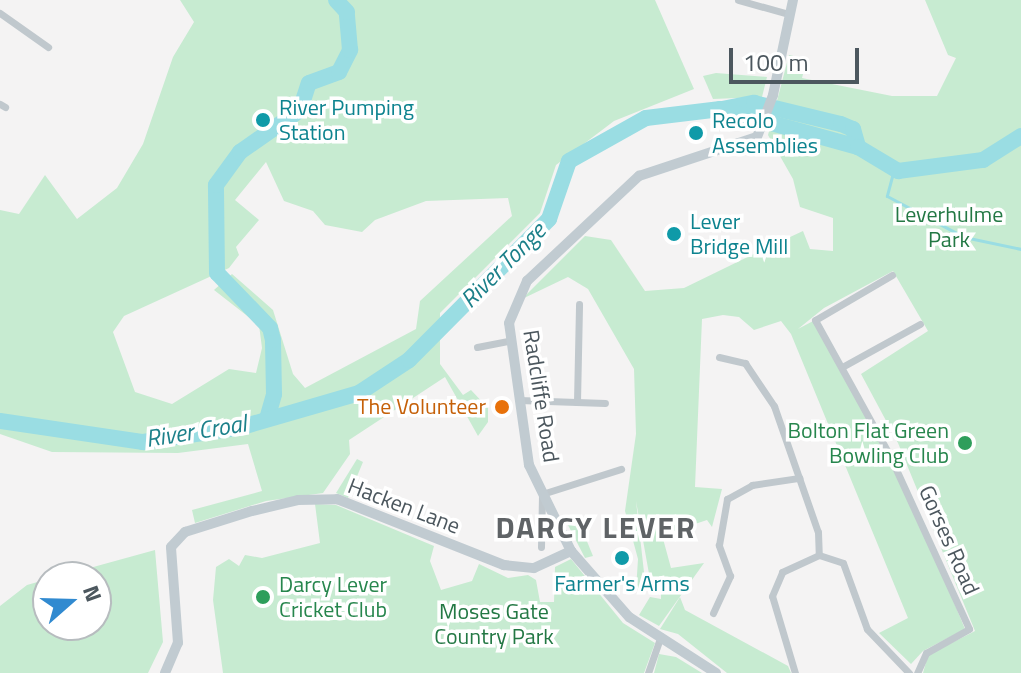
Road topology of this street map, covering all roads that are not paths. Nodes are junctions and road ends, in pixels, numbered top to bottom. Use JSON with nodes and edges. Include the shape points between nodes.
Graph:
{"nodes":[{"id":1,"x":738,"y":0,"type":"edge"},
{"id":2,"x":793,"y":0,"type":"edge"},
{"id":3,"x":0,"y":13,"type":"edge"},
{"id":4,"x":789,"y":14,"type":"junction"},
{"id":5,"x":48,"y":47,"type":"dead end"},
{"id":6,"x":892,"y":275,"type":"dead end"},
{"id":7,"x":579,"y":304,"type":"dead end"},
{"id":8,"x":920,"y":324,"type":"dead end"},
{"id":9,"x":509,"y":341,"type":"junction"},
{"id":10,"x":477,"y":347,"type":"dead end"},
{"id":11,"x":719,"y":357,"type":"dead end"},
{"id":12,"x":842,"y":367,"type":"junction"},
{"id":13,"x":517,"y":399,"type":"junction"},
{"id":14,"x":577,"y":402,"type":"junction"},
{"id":15,"x":605,"y":403,"type":"dead end"},
{"id":16,"x":621,"y":469,"type":"dead end"},
{"id":17,"x":799,"y":478,"type":"junction"},
{"id":18,"x":542,"y":494,"type":"junction"},
{"id":19,"x":541,"y":547,"type":"dead end"},
{"id":20,"x":571,"y":551,"type":"junction"},
{"id":21,"x":819,"y":555,"type":"junction"},
{"id":22,"x":713,"y":613,"type":"dead end"},
{"id":23,"x":659,"y":635,"type":"junction"},
{"id":24,"x":165,"y":673,"type":"edge"},
{"id":25,"x":648,"y":673,"type":"edge"},
{"id":26,"x":716,"y":673,"type":"edge"},
{"id":27,"x":795,"y":673,"type":"edge"},
{"id":28,"x":909,"y":673,"type":"edge"},
{"id":29,"x":917,"y":673,"type":"edge"}],
"edges":[{"from":1,"to":4,"type":"street"},
{"from":2,"to":4,"type":"main road","name":"Radcliffe Road"},
{"from":3,"to":5,"type":"street"},
{"from":4,"to":9,"type":"main road","name":"Radcliffe Road","via":[[773,95],[757,137],[639,176],[527,281],[513,306]]},
{"from":6,"to":12,"type":"street","name":"Gorses Road","via":[[815,320]]},
{"from":7,"to":14,"type":"street"},
{"from":8,"to":12,"type":"street"},
{"from":9,"to":10,"type":"street"},
{"from":9,"to":13,"type":"main road","name":"Radcliffe Road"},
{"from":11,"to":17,"type":"street","via":[[745,363],[761,380]]},
{"from":12,"to":29,"type":"street","name":"Gorses Road","via":[[914,506],[969,629],[934,647]]},
{"from":13,"to":14,"type":"street"},
{"from":13,"to":18,"type":"main road","name":"Radcliffe Road","via":[[529,465]]},
{"from":14,"to":15,"type":"street"},
{"from":16,"to":18,"type":"street"},
{"from":17,"to":21,"type":"street","via":[[818,532]]},
{"from":17,"to":22,"type":"street","via":[[752,485],[727,499],[719,545],[730,576]]},
{"from":18,"to":19,"type":"street"},
{"from":18,"to":20,"type":"main road","name":"Radcliffe Road"},
{"from":20,"to":23,"type":"main road","name":"Radcliffe Road","via":[[636,622]]},
{"from":20,"to":24,"type":"main road","name":"Hacken Lane","via":[[534,568],[504,565],[337,499],[298,500],[253,510],[192,529],[175,540],[169,562],[178,643]]},
{"from":21,"to":27,"type":"street","via":[[782,572],[772,596]]},
{"from":21,"to":28,"type":"street","via":[[843,563],[867,629]]},
{"from":23,"to":25,"type":"street"},
{"from":23,"to":26,"type":"main road","name":"Radcliffe Road"}]}
